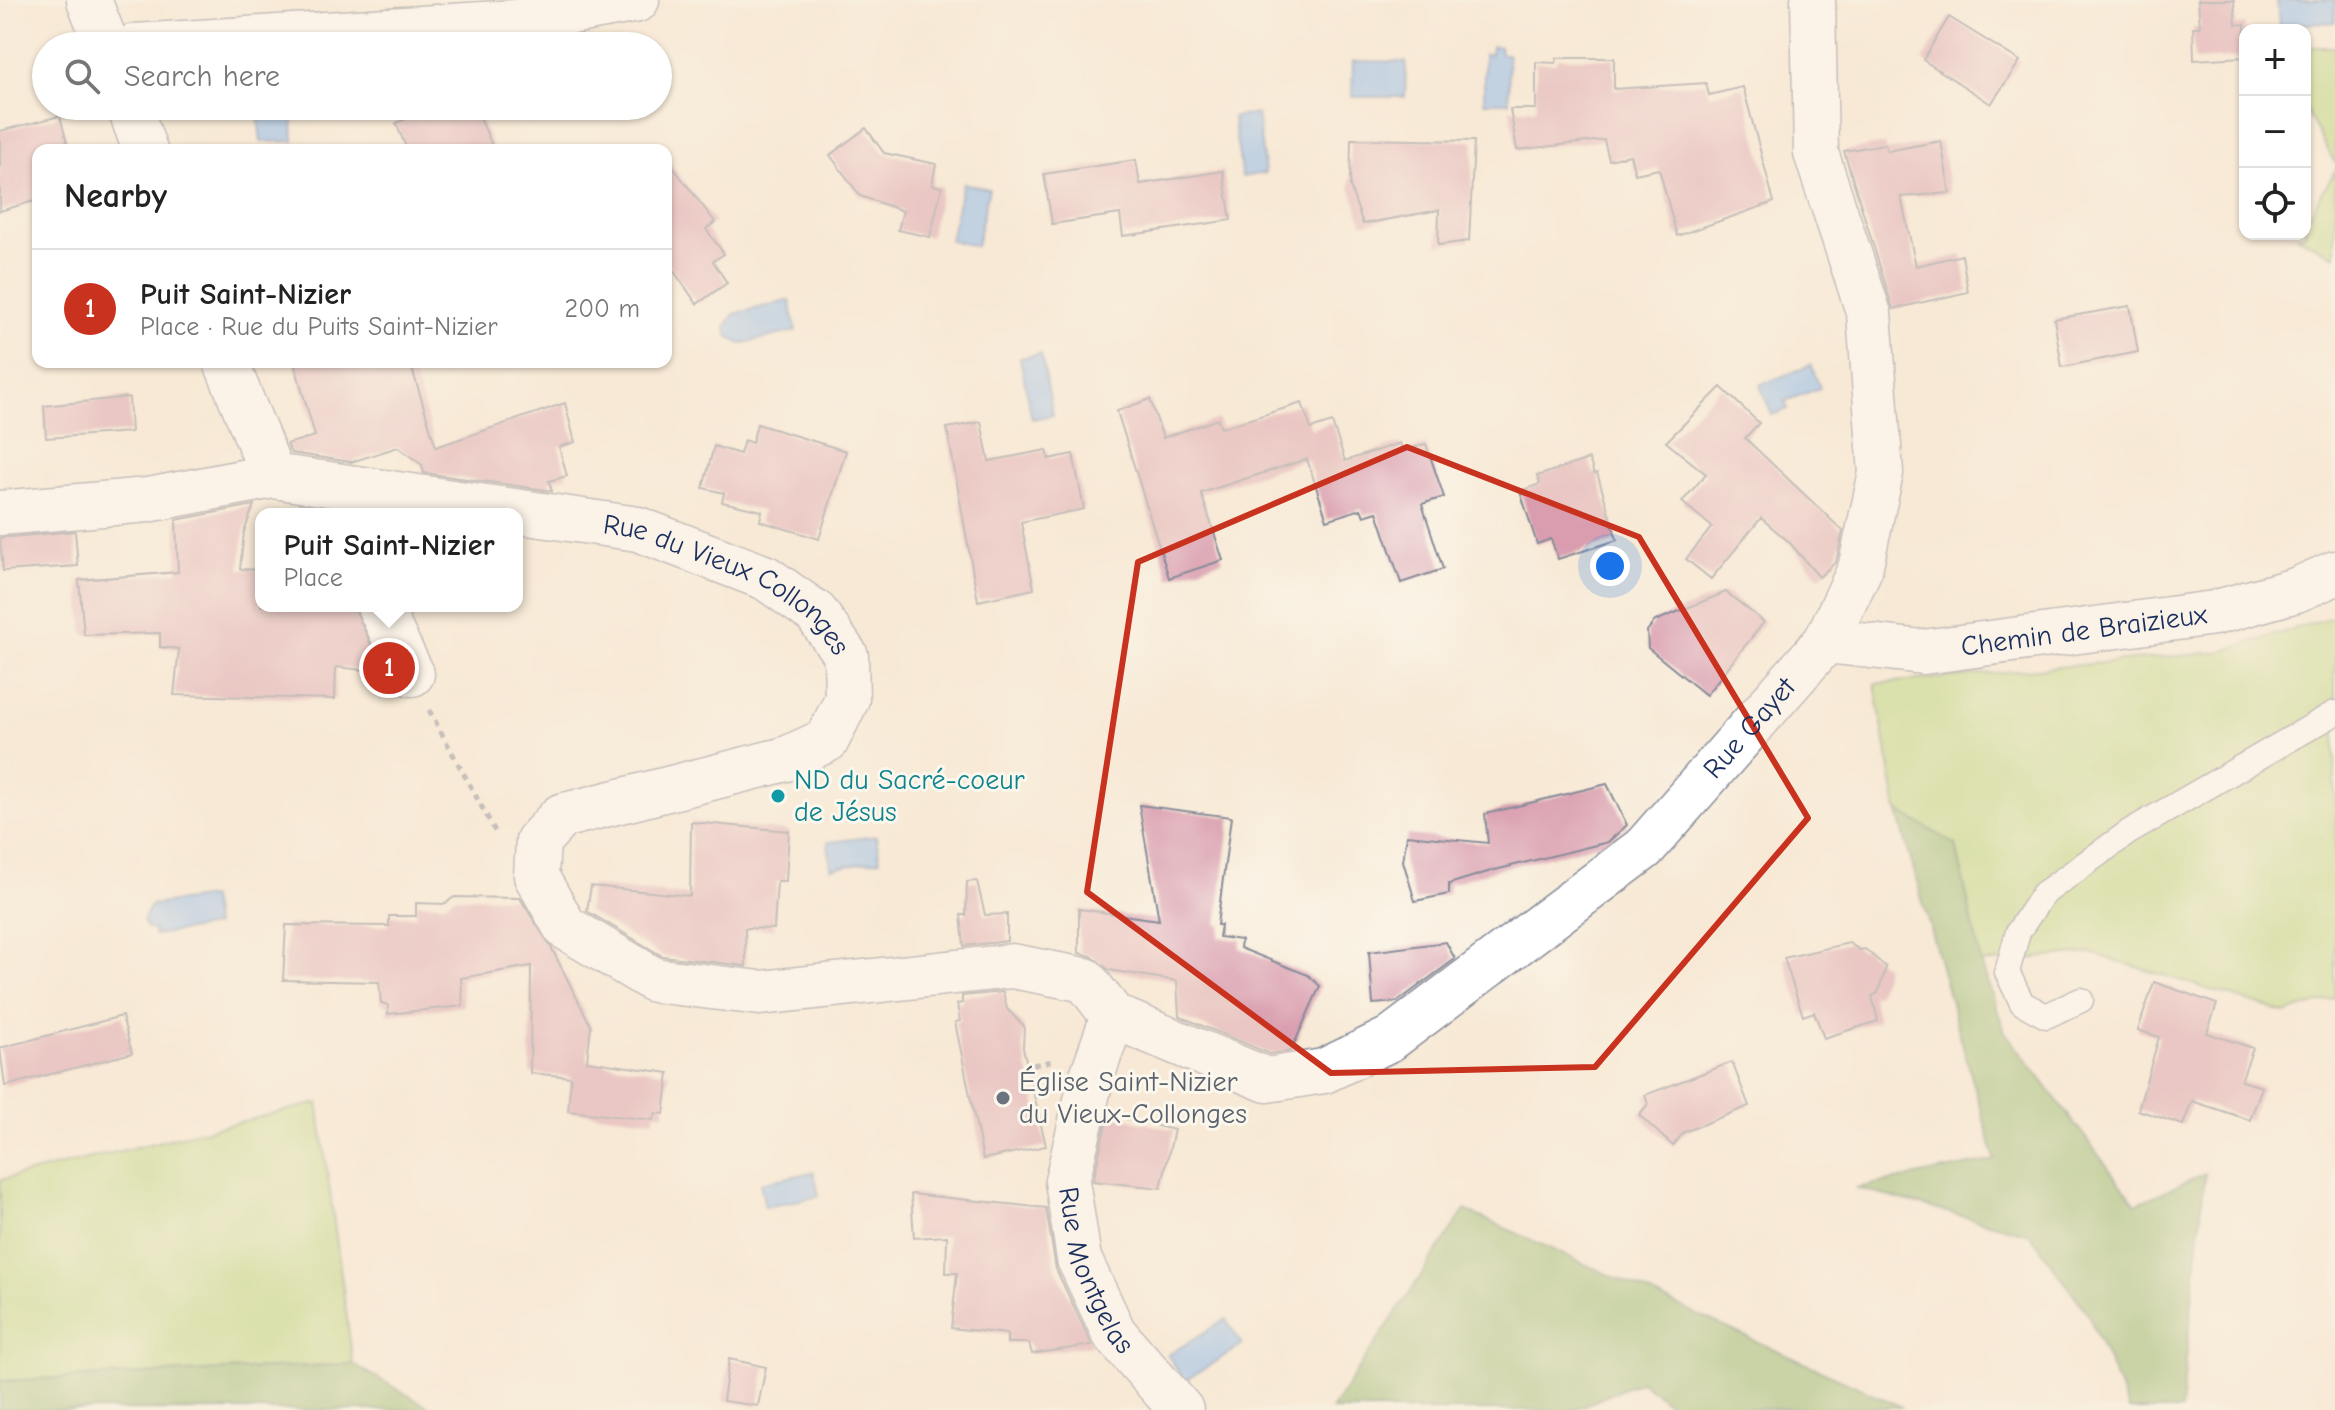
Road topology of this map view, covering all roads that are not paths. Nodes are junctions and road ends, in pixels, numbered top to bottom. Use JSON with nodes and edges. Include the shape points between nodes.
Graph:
{"nodes":[{"id":1,"x":89,"y":0,"type":"edge"},
{"id":2,"x":637,"y":0,"type":"edge"},
{"id":3,"x":1813,"y":0,"type":"edge"},
{"id":4,"x":102,"y":32,"type":"edge"},
{"id":5,"x":357,"y":32,"type":"edge"},
{"id":6,"x":134,"y":120,"type":"edge"},
{"id":7,"x":143,"y":144,"type":"edge"},
{"id":8,"x":230,"y":368,"type":"edge"},
{"id":9,"x":301,"y":490,"type":"edge"},
{"id":10,"x":457,"y":508,"type":"edge"},
{"id":11,"x":0,"y":513,"type":"edge"},
{"id":12,"x":523,"y":516,"type":"edge"},
{"id":13,"x":2335,"y":573,"type":"edge"},
{"id":14,"x":382,"y":612,"type":"edge"},
{"id":15,"x":1826,"y":641,"type":"junction"},
{"id":16,"x":412,"y":674,"type":"road end"},
{"id":17,"x":2335,"y":713,"type":"edge"},
{"id":18,"x":2081,"y":1000,"type":"dead end"},
{"id":19,"x":1113,"y":1016,"type":"junction"},
{"id":20,"x":1181,"y":1410,"type":"edge"}],
"edges":[{"from":1,"to":4,"type":"street"},
{"from":2,"to":5,"type":"street","via":[[515,22]]},
{"from":3,"to":15,"type":"street","name":"Rue Gayet","via":[[1816,153],[1869,314],[1881,473],[1860,569]]},
{"from":6,"to":7,"type":"street"},
{"from":8,"to":9,"type":"street"},
{"from":9,"to":10,"type":"street","name":"Rue du Vieux Collonges"},
{"from":9,"to":11,"type":"street","name":"Rue du Vieux Collonges"},
{"from":12,"to":19,"type":"street","name":"Rue du Vieux Collonges","via":[[638,529],[766,578],[816,613],[846,656],[847,699],[827,740],[786,759],[561,816],[538,841],[536,876],[565,927],[654,980],[760,993],[1012,966],[1085,980]]},
{"from":13,"to":15,"type":"street","name":"Chemin de Braizieux","via":[[2214,613],[1923,652]]},
{"from":14,"to":16,"type":"street"},
{"from":15,"to":19,"type":"street","name":"Rue Gayet","via":[[1644,848],[1390,1039],[1324,1071],[1267,1080]]},
{"from":17,"to":18,"type":"lane","via":[[2129,832],[2043,894],[2018,932],[2007,972],[2022,1003],[2046,1016]]},
{"from":19,"to":20,"type":"street","name":"Rue Montgelas","via":[[1091,1079],[1067,1181],[1079,1259],[1114,1333]]}]}
